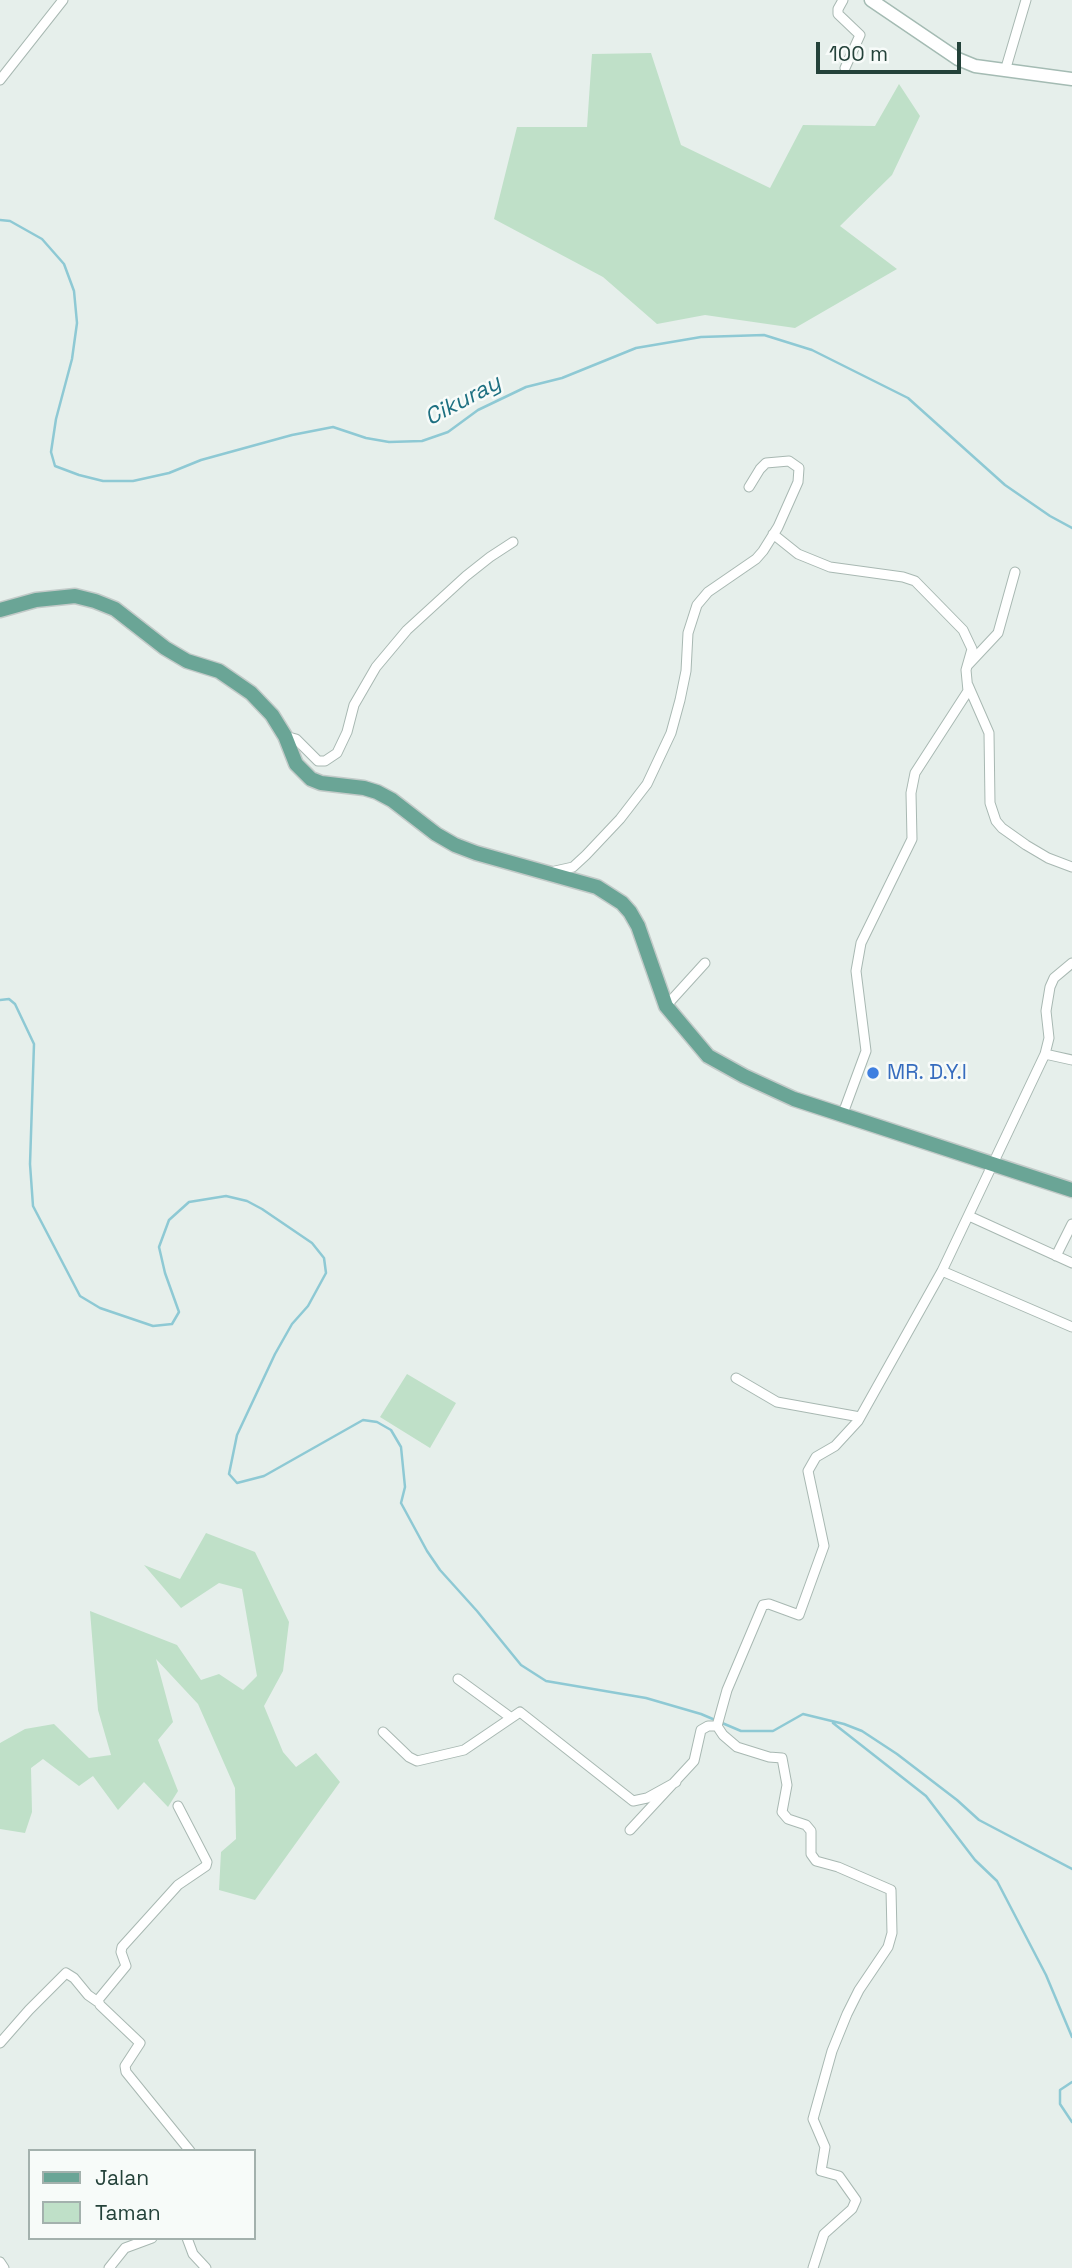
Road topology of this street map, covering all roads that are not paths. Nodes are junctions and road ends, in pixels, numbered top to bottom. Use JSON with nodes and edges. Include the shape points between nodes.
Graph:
{"nodes":[{"id":1,"x":63,"y":0,"type":"edge"},
{"id":2,"x":844,"y":0,"type":"edge"},
{"id":3,"x":1026,"y":0,"type":"edge"},
{"id":4,"x":877,"y":1,"type":"edge"},
{"id":5,"x":845,"y":68,"type":"dead end"},
{"id":6,"x":1005,"y":71,"type":"junction"},
{"id":7,"x":1072,"y":79,"type":"edge"},
{"id":8,"x":0,"y":80,"type":"edge"},
{"id":9,"x":749,"y":487,"type":"dead end"},
{"id":10,"x":773,"y":534,"type":"junction"},
{"id":11,"x":513,"y":542,"type":"dead end"},
{"id":12,"x":1014,"y":572,"type":"dead end"},
{"id":13,"x":0,"y":610,"type":"edge"},
{"id":14,"x":967,"y":666,"type":"junction"},
{"id":15,"x":968,"y":685,"type":"junction"},
{"id":16,"x":285,"y":736,"type":"junction"},
{"id":17,"x":1072,"y":867,"type":"edge"},
{"id":18,"x":546,"y":872,"type":"junction"},
{"id":19,"x":705,"y":963,"type":"dead end"},
{"id":20,"x":1072,"y":963,"type":"edge"},
{"id":21,"x":667,"y":1006,"type":"junction"},
{"id":22,"x":1045,"y":1054,"type":"junction"},
{"id":23,"x":1072,"y":1060,"type":"edge"},
{"id":24,"x":842,"y":1116,"type":"junction"},
{"id":25,"x":992,"y":1165,"type":"junction"},
{"id":26,"x":1072,"y":1190,"type":"edge"},
{"id":27,"x":969,"y":1216,"type":"junction"},
{"id":28,"x":1072,"y":1224,"type":"edge"},
{"id":29,"x":1056,"y":1256,"type":"junction"},
{"id":30,"x":1072,"y":1263,"type":"edge"},
{"id":31,"x":942,"y":1271,"type":"junction"},
{"id":32,"x":1072,"y":1327,"type":"edge"},
{"id":33,"x":736,"y":1378,"type":"dead end"},
{"id":34,"x":860,"y":1417,"type":"junction"},
{"id":35,"x":458,"y":1679,"type":"dead end"},
{"id":36,"x":510,"y":1717,"type":"junction"},
{"id":37,"x":717,"y":1725,"type":"junction"},
{"id":38,"x":383,"y":1732,"type":"dead end"},
{"id":39,"x":676,"y":1782,"type":"junction"},
{"id":40,"x":178,"y":1806,"type":"dead end"},
{"id":41,"x":630,"y":1830,"type":"dead end"},
{"id":42,"x":98,"y":2002,"type":"junction"},
{"id":43,"x":0,"y":2043,"type":"edge"},
{"id":44,"x":188,"y":2149,"type":"edge"},
{"id":45,"x":147,"y":2240,"type":"edge"},
{"id":46,"x":188,"y":2240,"type":"edge"},
{"id":47,"x":0,"y":2262,"type":"edge"},
{"id":48,"x":4,"y":2268,"type":"edge"},
{"id":49,"x":109,"y":2268,"type":"edge"},
{"id":50,"x":206,"y":2268,"type":"edge"},
{"id":51,"x":813,"y":2268,"type":"edge"}],
"edges":[{"from":1,"to":8,"type":"street"},
{"from":2,"to":5,"type":"street","via":[[838,14],[860,35]]},
{"from":3,"to":6,"type":"street"},
{"from":4,"to":6,"type":"street","via":[[958,59]]},
{"from":6,"to":7,"type":"street"},
{"from":9,"to":10,"type":"street","via":[[766,463],[789,461],[799,468],[798,482]]},
{"from":10,"to":14,"type":"street","via":[[798,554],[830,567],[915,581],[968,638],[972,649]]},
{"from":10,"to":18,"type":"street","via":[[756,559],[697,605],[671,733],[647,784],[573,867]]},
{"from":11,"to":16,"type":"street","via":[[474,569],[407,630],[376,667],[354,705],[337,753],[318,761],[296,738]]},
{"from":12,"to":14,"type":"street","via":[[998,633]]},
{"from":13,"to":16,"type":"main road","via":[[75,596],[116,609],[165,648],[219,671],[251,693]]},
{"from":14,"to":15,"type":"street"},
{"from":15,"to":17,"type":"street","via":[[989,733],[990,803],[996,821],[1026,845]]},
{"from":15,"to":24,"type":"street","via":[[915,773],[912,839],[861,943],[856,971],[866,1051]]},
{"from":16,"to":18,"type":"main road","via":[[296,764],[311,779],[377,792],[455,845]]},
{"from":18,"to":21,"type":"main road","via":[[597,887],[626,906],[638,926]]},
{"from":19,"to":21,"type":"street"},
{"from":20,"to":22,"type":"street","via":[[1050,987]]},
{"from":21,"to":24,"type":"main road","via":[[708,1056],[794,1099]]},
{"from":22,"to":23,"type":"street"},
{"from":22,"to":25,"type":"street"},
{"from":24,"to":25,"type":"main road"},
{"from":25,"to":26,"type":"main road"},
{"from":25,"to":27,"type":"street"},
{"from":27,"to":29,"type":"street"},
{"from":27,"to":31,"type":"street"},
{"from":28,"to":29,"type":"street"},
{"from":29,"to":30,"type":"street"},
{"from":31,"to":32,"type":"street"},
{"from":31,"to":34,"type":"street"},
{"from":33,"to":34,"type":"street","via":[[777,1402]]},
{"from":34,"to":37,"type":"street","via":[[835,1446],[816,1457],[808,1471],[824,1546],[799,1615],[764,1605]]},
{"from":35,"to":36,"type":"street"},
{"from":36,"to":38,"type":"street","via":[[464,1751],[417,1761]]},
{"from":36,"to":39,"type":"street","via":[[522,1713],[633,1801]]},
{"from":37,"to":39,"type":"street","via":[[701,1730],[694,1761]]},
{"from":37,"to":51,"type":"street","via":[[737,1747],[782,1758],[788,1784],[782,1812],[811,1831],[811,1854],[816,1861],[891,1890],[888,1947],[848,2014],[813,2119],[825,2147],[821,2171],[839,2176],[856,2200],[824,2234]]},
{"from":39,"to":41,"type":"street"},
{"from":40,"to":42,"type":"street","via":[[206,1866],[178,1885],[122,1947],[126,1966]]},
{"from":42,"to":43,"type":"street","via":[[66,1973]]},
{"from":42,"to":44,"type":"street","via":[[141,2043],[125,2069]]},
{"from":45,"to":49,"type":"street","via":[[125,2248]]},
{"from":46,"to":50,"type":"street"},
{"from":47,"to":48,"type":"street"}]}
